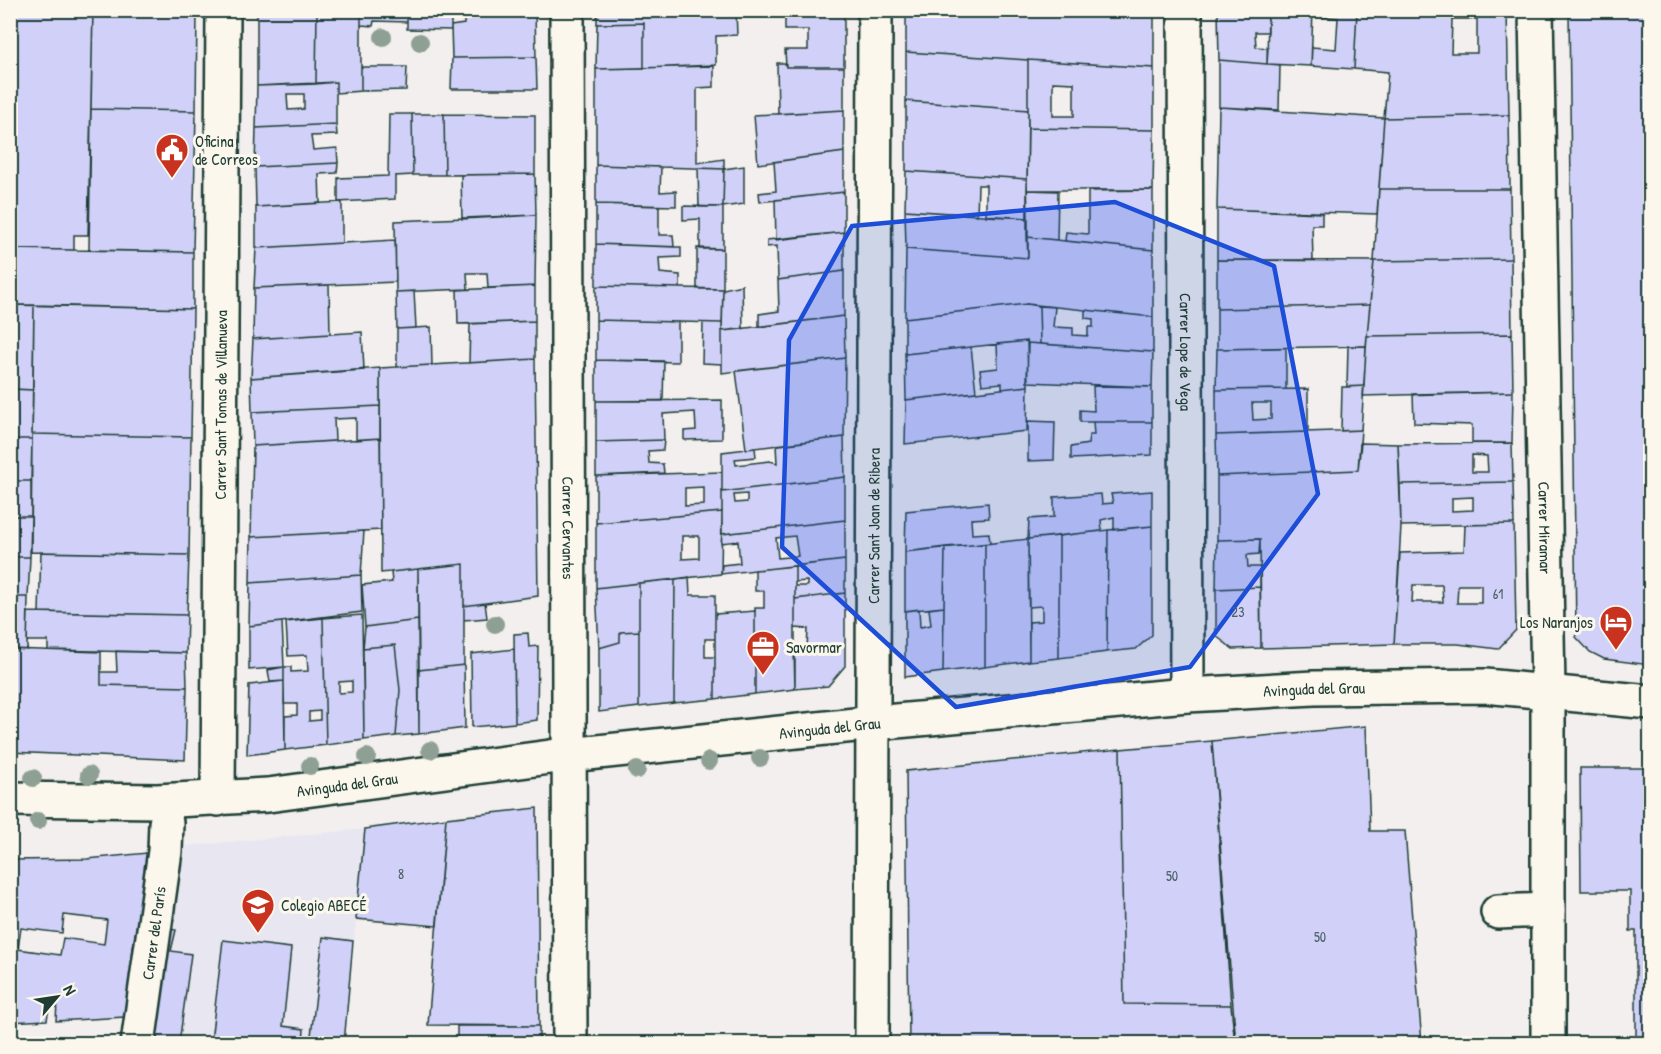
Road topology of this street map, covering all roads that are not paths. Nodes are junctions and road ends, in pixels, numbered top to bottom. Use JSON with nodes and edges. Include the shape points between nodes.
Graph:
{"nodes":[{"id":1,"x":223,"y":10,"type":"edge"},
{"id":2,"x":567,"y":10,"type":"edge"},
{"id":3,"x":875,"y":10,"type":"edge"},
{"id":4,"x":1185,"y":10,"type":"edge"},
{"id":5,"x":1536,"y":10,"type":"edge"},
{"id":6,"x":1548,"y":690,"type":"junction"},
{"id":7,"x":1187,"y":695,"type":"junction"},
{"id":8,"x":1650,"y":702,"type":"edge"},
{"id":9,"x":874,"y":723,"type":"junction"},
{"id":10,"x":570,"y":757,"type":"junction"},
{"id":11,"x":10,"y":799,"type":"edge"},
{"id":12,"x":218,"y":799,"type":"junction"},
{"id":13,"x":166,"y":823,"type":"dead end"},
{"id":14,"x":1548,"y":910,"type":"junction"},
{"id":15,"x":1498,"y":912,"type":"dead end"},
{"id":16,"x":138,"y":1044,"type":"edge"},
{"id":17,"x":570,"y":1044,"type":"edge"},
{"id":18,"x":872,"y":1044,"type":"edge"},
{"id":19,"x":1548,"y":1044,"type":"edge"}],
"edges":[{"from":1,"to":12,"type":"street","name":"Carrer Sant Tomas de Villanueva"},
{"from":2,"to":10,"type":"street","name":"Carrer Cervantes"},
{"from":3,"to":9,"type":"street","name":"Carrer Sant Joan de Ribera"},
{"from":4,"to":7,"type":"street","name":"Carrer Lope de Vega"},
{"from":5,"to":6,"type":"street","name":"Carrer Miramar"},
{"from":6,"to":7,"type":"street","name":"Avinguda del Grau","via":[[1485,686],[1314,687]]},
{"from":6,"to":8,"type":"street","name":"Avinguda del Grau"},
{"from":6,"to":14,"type":"street","name":"Carrer Miramar"},
{"from":7,"to":9,"type":"street","name":"Avinguda del Grau"},
{"from":9,"to":10,"type":"street","name":"Avinguda del Grau"},
{"from":9,"to":18,"type":"street","name":"Carrer Sant Joan de Ribera"},
{"from":10,"to":12,"type":"street","name":"Avinguda del Grau"},
{"from":10,"to":17,"type":"street","name":"Carrer Cervantes"},
{"from":11,"to":12,"type":"street","name":"Avinguda del Grau"},
{"from":13,"to":16,"type":"street","name":"Carrer del París"},
{"from":14,"to":15,"type":"street"},
{"from":14,"to":19,"type":"street","name":"Carrer Miramar"}]}
